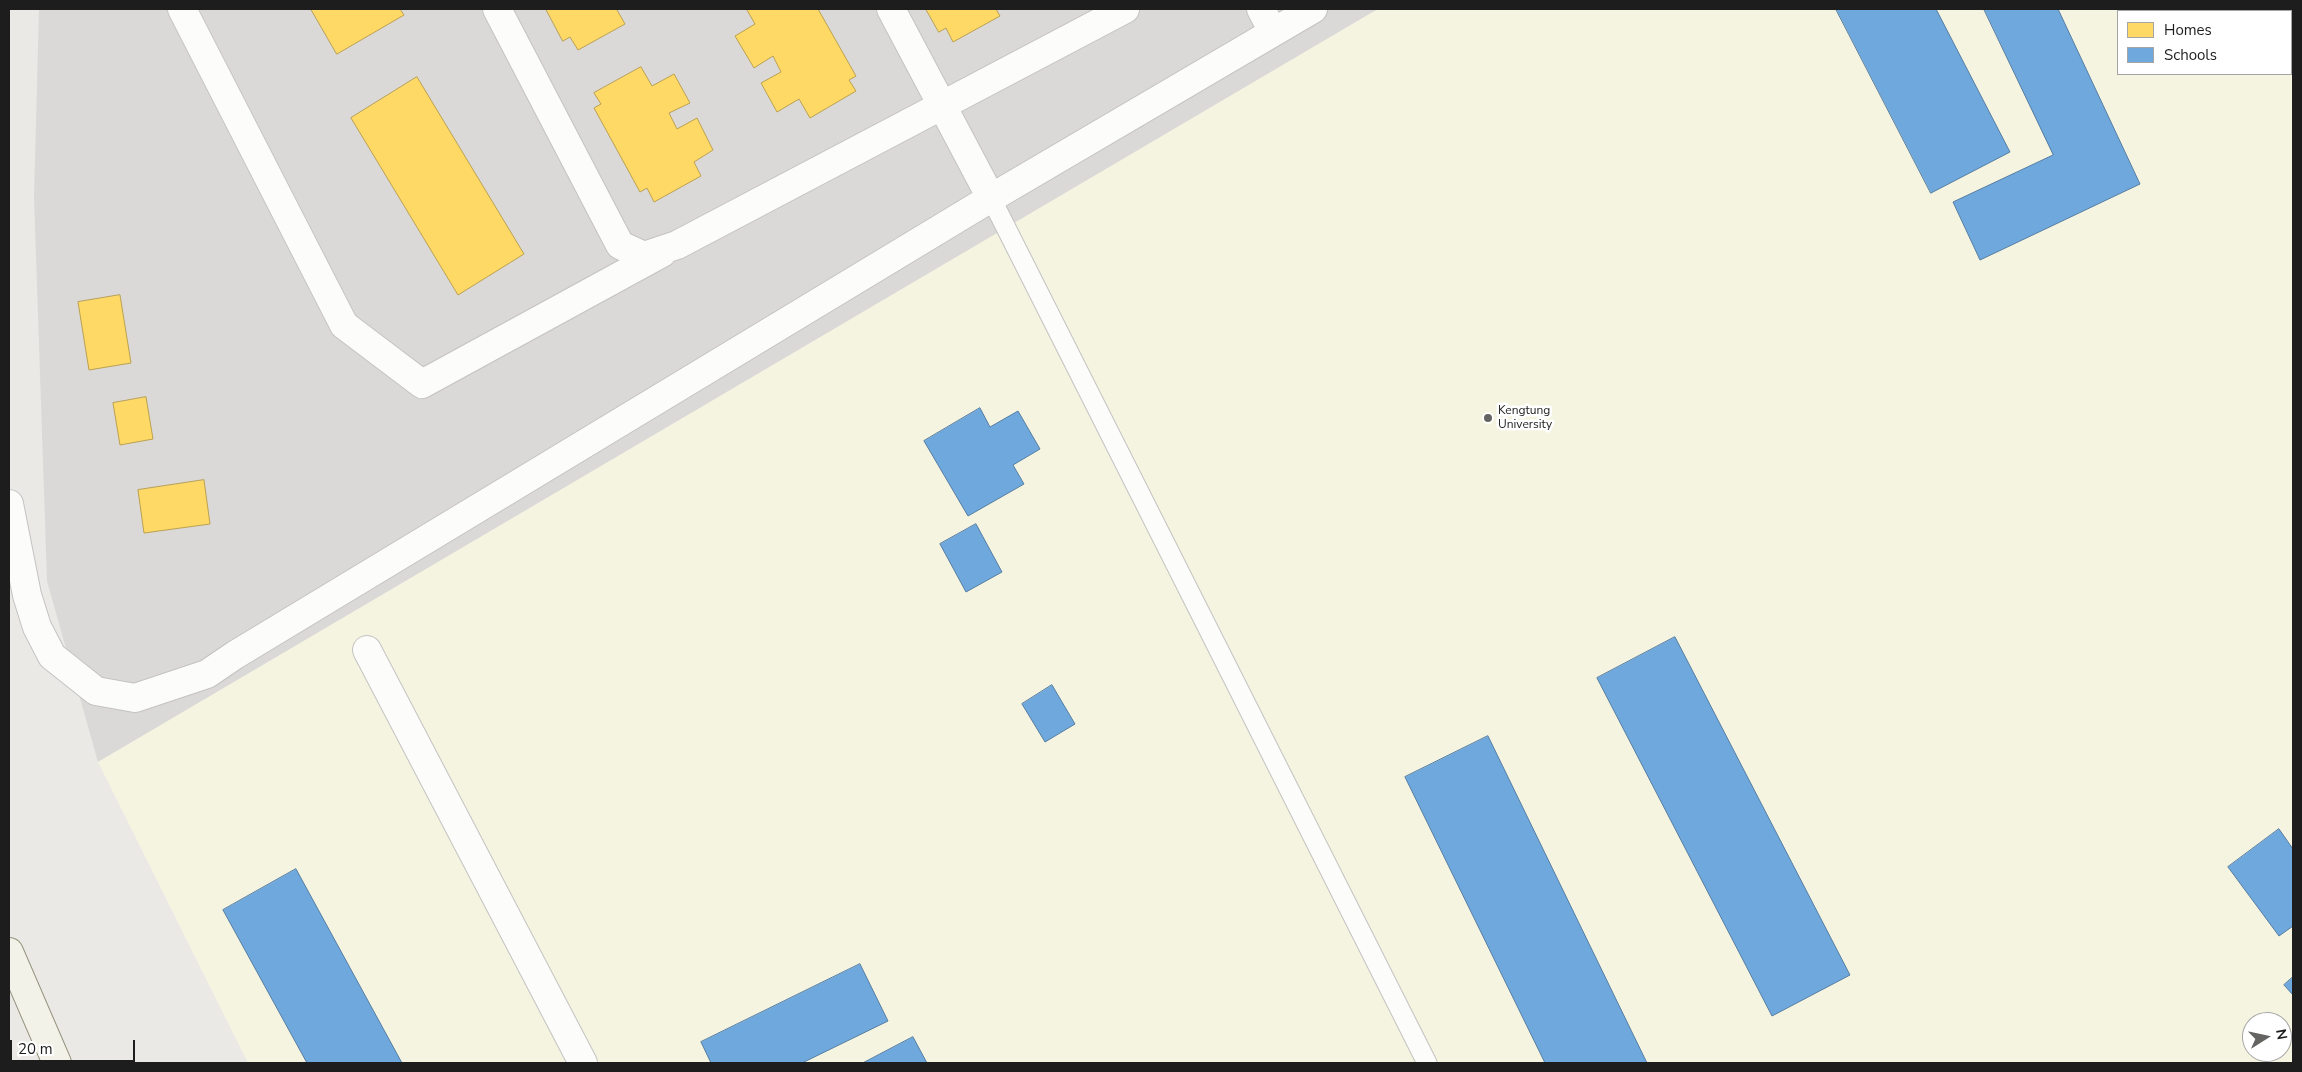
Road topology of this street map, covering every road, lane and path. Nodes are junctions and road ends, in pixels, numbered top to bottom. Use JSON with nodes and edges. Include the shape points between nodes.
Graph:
{"nodes":[{"id":1,"x":182,"y":9,"type":"edge"},
{"id":2,"x":497,"y":9,"type":"edge"},
{"id":3,"x":890,"y":9,"type":"edge"},
{"id":4,"x":1125,"y":9,"type":"edge"},
{"id":5,"x":1312,"y":9,"type":"edge"},
{"id":6,"x":1267,"y":20,"type":"edge"},
{"id":7,"x":942,"y":105,"type":"junction"},
{"id":8,"x":991,"y":198,"type":"junction"},
{"id":9,"x":677,"y":245,"type":"junction"},
{"id":10,"x":9,"y":504,"type":"edge"},
{"id":11,"x":367,"y":650,"type":"dead end"},
{"id":12,"x":9,"y":952,"type":"edge"},
{"id":13,"x":57,"y":1063,"type":"edge"},
{"id":14,"x":583,"y":1063,"type":"edge"},
{"id":15,"x":1427,"y":1063,"type":"edge"}],
"edges":[{"from":1,"to":9,"type":"street","via":[[344,325],[422,384]]},
{"from":2,"to":9,"type":"street","via":[[620,245],[644,256]]},
{"from":3,"to":7,"type":"street"},
{"from":4,"to":7,"type":"street"},
{"from":5,"to":6,"type":"street"},
{"from":6,"to":8,"type":"street"},
{"from":7,"to":8,"type":"street"},
{"from":7,"to":9,"type":"street"},
{"from":8,"to":10,"type":"street","via":[[207,674],[135,698],[96,691],[52,656],[34,619]]},
{"from":8,"to":15,"type":"lane"},
{"from":11,"to":14,"type":"street"},
{"from":12,"to":13,"type":"street"}]}
